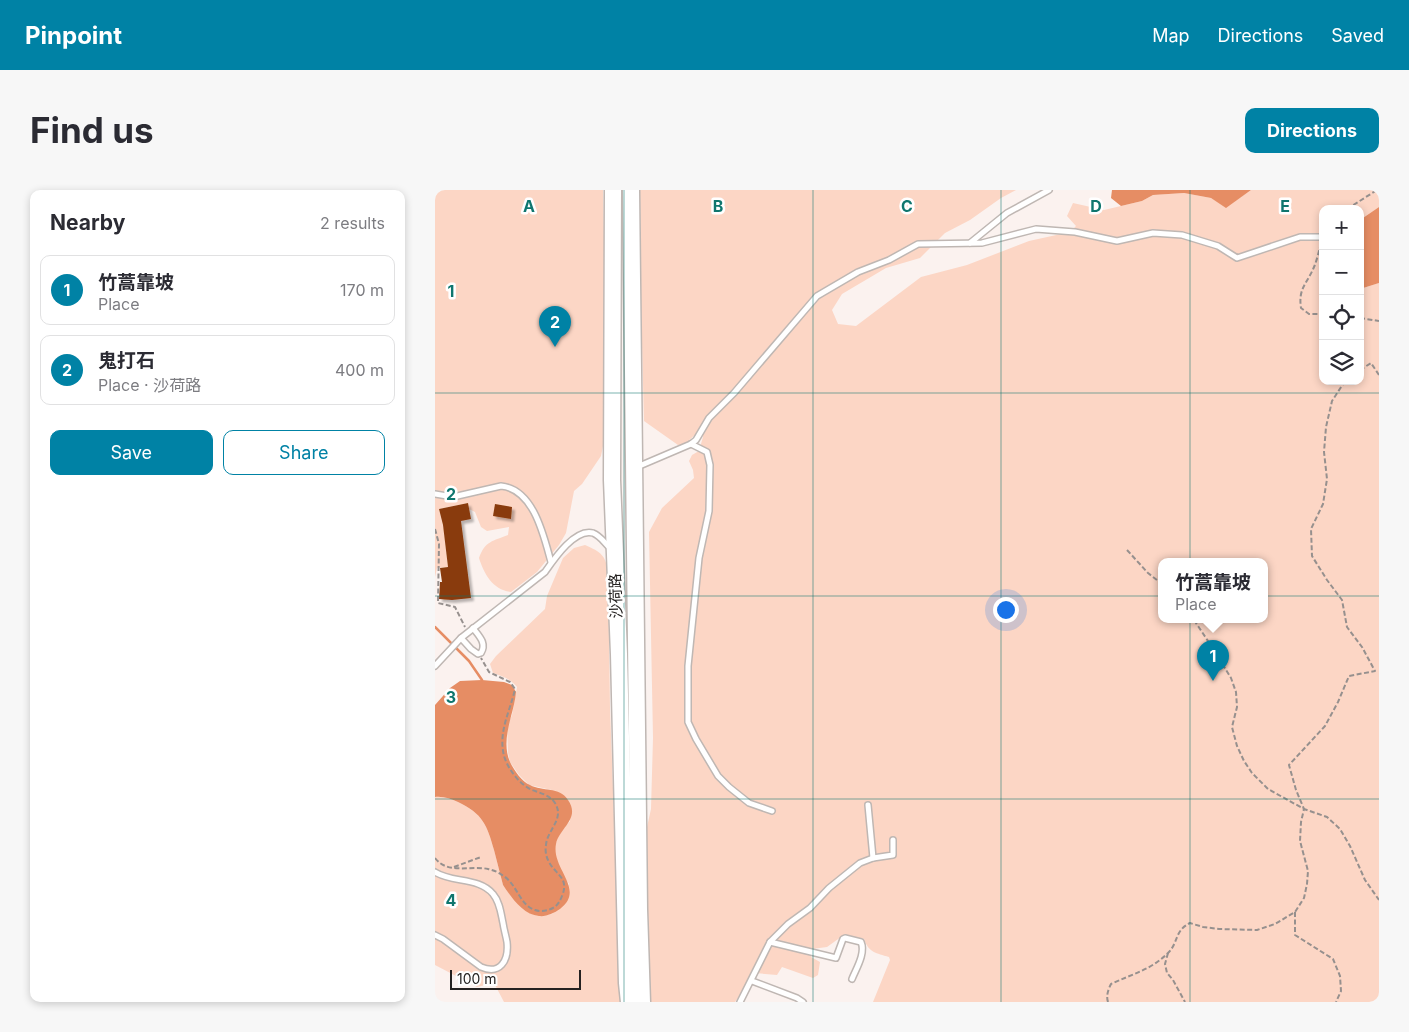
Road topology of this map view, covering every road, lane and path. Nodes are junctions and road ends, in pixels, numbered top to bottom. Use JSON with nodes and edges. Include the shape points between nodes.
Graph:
{"nodes":[{"id":1,"x":613,"y":190,"type":"edge"},
{"id":2,"x":631,"y":190,"type":"edge"},
{"id":3,"x":1049,"y":190,"type":"edge"},
{"id":4,"x":1377,"y":190,"type":"edge"},
{"id":5,"x":1353,"y":205,"type":"edge"},
{"id":6,"x":1319,"y":237,"type":"edge"},
{"id":7,"x":970,"y":243,"type":"junction"},
{"id":8,"x":1319,"y":250,"type":"edge"},
{"id":9,"x":1319,"y":314,"type":"edge"},
{"id":10,"x":1364,"y":319,"type":"edge"},
{"id":11,"x":1379,"y":321,"type":"edge"},
{"id":12,"x":1364,"y":367,"type":"edge"},
{"id":13,"x":1379,"y":375,"type":"edge"},
{"id":14,"x":1342,"y":385,"type":"edge"},
{"id":15,"x":691,"y":444,"type":"junction"},
{"id":16,"x":633,"y":468,"type":"junction"},
{"id":17,"x":435,"y":494,"type":"edge"},
{"id":18,"x":435,"y":529,"type":"edge"},
{"id":19,"x":1127,"y":550,"type":"dead end"},
{"id":20,"x":615,"y":552,"type":"junction"},
{"id":21,"x":551,"y":562,"type":"junction"},
{"id":22,"x":1158,"y":581,"type":"edge"},
{"id":23,"x":1196,"y":623,"type":"edge"},
{"id":24,"x":473,"y":628,"type":"junction"},
{"id":25,"x":468,"y":633,"type":"junction"},
{"id":26,"x":459,"y":640,"type":"junction"},
{"id":27,"x":479,"y":654,"type":"junction"},
{"id":28,"x":435,"y":666,"type":"edge"},
{"id":29,"x":868,"y":805,"type":"dead end"},
{"id":30,"x":1304,"y":809,"type":"junction"},
{"id":31,"x":772,"y":811,"type":"dead end"},
{"id":32,"x":893,"y":840,"type":"dead end"},
{"id":33,"x":481,"y":857,"type":"dead end"},
{"id":34,"x":435,"y":858,"type":"edge"},
{"id":35,"x":873,"y":858,"type":"junction"},
{"id":36,"x":452,"y":868,"type":"junction"},
{"id":37,"x":435,"y":872,"type":"edge"},
{"id":38,"x":1379,"y":900,"type":"edge"},
{"id":39,"x":1295,"y":912,"type":"junction"},
{"id":40,"x":435,"y":935,"type":"edge"},
{"id":41,"x":770,"y":942,"type":"junction"},
{"id":42,"x":1168,"y":953,"type":"junction"},
{"id":43,"x":852,"y":979,"type":"dead end"},
{"id":44,"x":752,"y":981,"type":"junction"},
{"id":45,"x":629,"y":1002,"type":"edge"},
{"id":46,"x":642,"y":1002,"type":"edge"},
{"id":47,"x":740,"y":1002,"type":"edge"},
{"id":48,"x":803,"y":1002,"type":"edge"},
{"id":49,"x":1108,"y":1002,"type":"edge"},
{"id":50,"x":1185,"y":1002,"type":"edge"},
{"id":51,"x":1336,"y":1002,"type":"edge"}],
"edges":[{"from":1,"to":20,"type":"main road","name":"沙荷路","via":[[612,480]]},
{"from":2,"to":16,"type":"main road","name":"沙荷路"},
{"from":3,"to":7,"type":"lane","via":[[1007,213]]},
{"from":4,"to":5,"type":"path"},
{"from":6,"to":7,"type":"lane","via":[[1300,237],[1237,258],[1218,246],[1183,235],[1153,234],[1117,241],[1075,232],[1036,229]]},
{"from":7,"to":15,"type":"lane","via":[[918,244],[858,272],[817,296],[709,418]]},
{"from":8,"to":9,"type":"path","via":[[1299,298],[1301,308],[1309,314]]},
{"from":10,"to":11,"type":"path"},
{"from":12,"to":13,"type":"path","via":[[1371,363]]},
{"from":14,"to":30,"type":"path","via":[[1332,400],[1326,427],[1327,479],[1323,504],[1311,529],[1312,556],[1342,600],[1347,627],[1375,671],[1349,676],[1325,726],[1289,765]]},
{"from":15,"to":16,"type":"lane"},
{"from":15,"to":31,"type":"lane","via":[[707,452],[710,465],[709,511],[699,558],[688,666],[688,722],[718,776],[749,803]]},
{"from":16,"to":46,"type":"main road","name":"沙荷路"},
{"from":17,"to":21,"type":"lane","via":[[453,497],[501,486],[514,490],[533,510]]},
{"from":18,"to":25,"type":"path","via":[[439,544],[438,603],[455,607]]},
{"from":19,"to":22,"type":"path"},
{"from":20,"to":21,"type":"lane","via":[[597,536],[584,533],[579,534]]},
{"from":20,"to":45,"type":"main road","name":"沙荷路"},
{"from":21,"to":24,"type":"lane","via":[[545,572]]},
{"from":23,"to":30,"type":"path","via":[[1231,678],[1236,692],[1237,707],[1232,727],[1244,761],[1268,789]]},
{"from":24,"to":25,"type":"lane"},
{"from":24,"to":27,"type":"lane","via":[[483,645]]},
{"from":25,"to":26,"type":"lane"},
{"from":26,"to":27,"type":"lane"},
{"from":26,"to":28,"type":"lane"},
{"from":27,"to":36,"type":"path","via":[[489,672],[510,682],[515,689],[503,730],[503,752],[509,768],[521,783],[555,803],[557,821],[546,852],[547,860],[563,880],[565,890],[555,906],[540,911],[527,906],[513,884],[497,872]]},
{"from":29,"to":35,"type":"lane"},
{"from":30,"to":38,"type":"path","via":[[1327,817],[1340,829],[1365,880]]},
{"from":30,"to":39,"type":"path","via":[[1300,842],[1308,871],[1307,884],[1304,898]]},
{"from":32,"to":35,"type":"lane","via":[[893,855]]},
{"from":33,"to":36,"type":"path"},
{"from":34,"to":36,"type":"path","via":[[441,865]]},
{"from":35,"to":41,"type":"lane","via":[[860,863],[829,888]]},
{"from":37,"to":40,"type":"lane","via":[[483,886],[493,894],[499,905],[507,942],[505,960],[499,968],[486,969]]},
{"from":39,"to":42,"type":"path","via":[[1257,930],[1219,929],[1191,923],[1178,933]]},
{"from":39,"to":51,"type":"path","via":[[1295,935],[1333,958],[1341,984]]},
{"from":41,"to":43,"type":"lane","via":[[835,958],[843,939],[861,942],[862,953]]},
{"from":41,"to":44,"type":"lane"},
{"from":42,"to":49,"type":"path","via":[[1142,972],[1111,984]]},
{"from":42,"to":50,"type":"path","via":[[1167,973]]},
{"from":44,"to":47,"type":"lane"},
{"from":44,"to":48,"type":"lane"}]}
